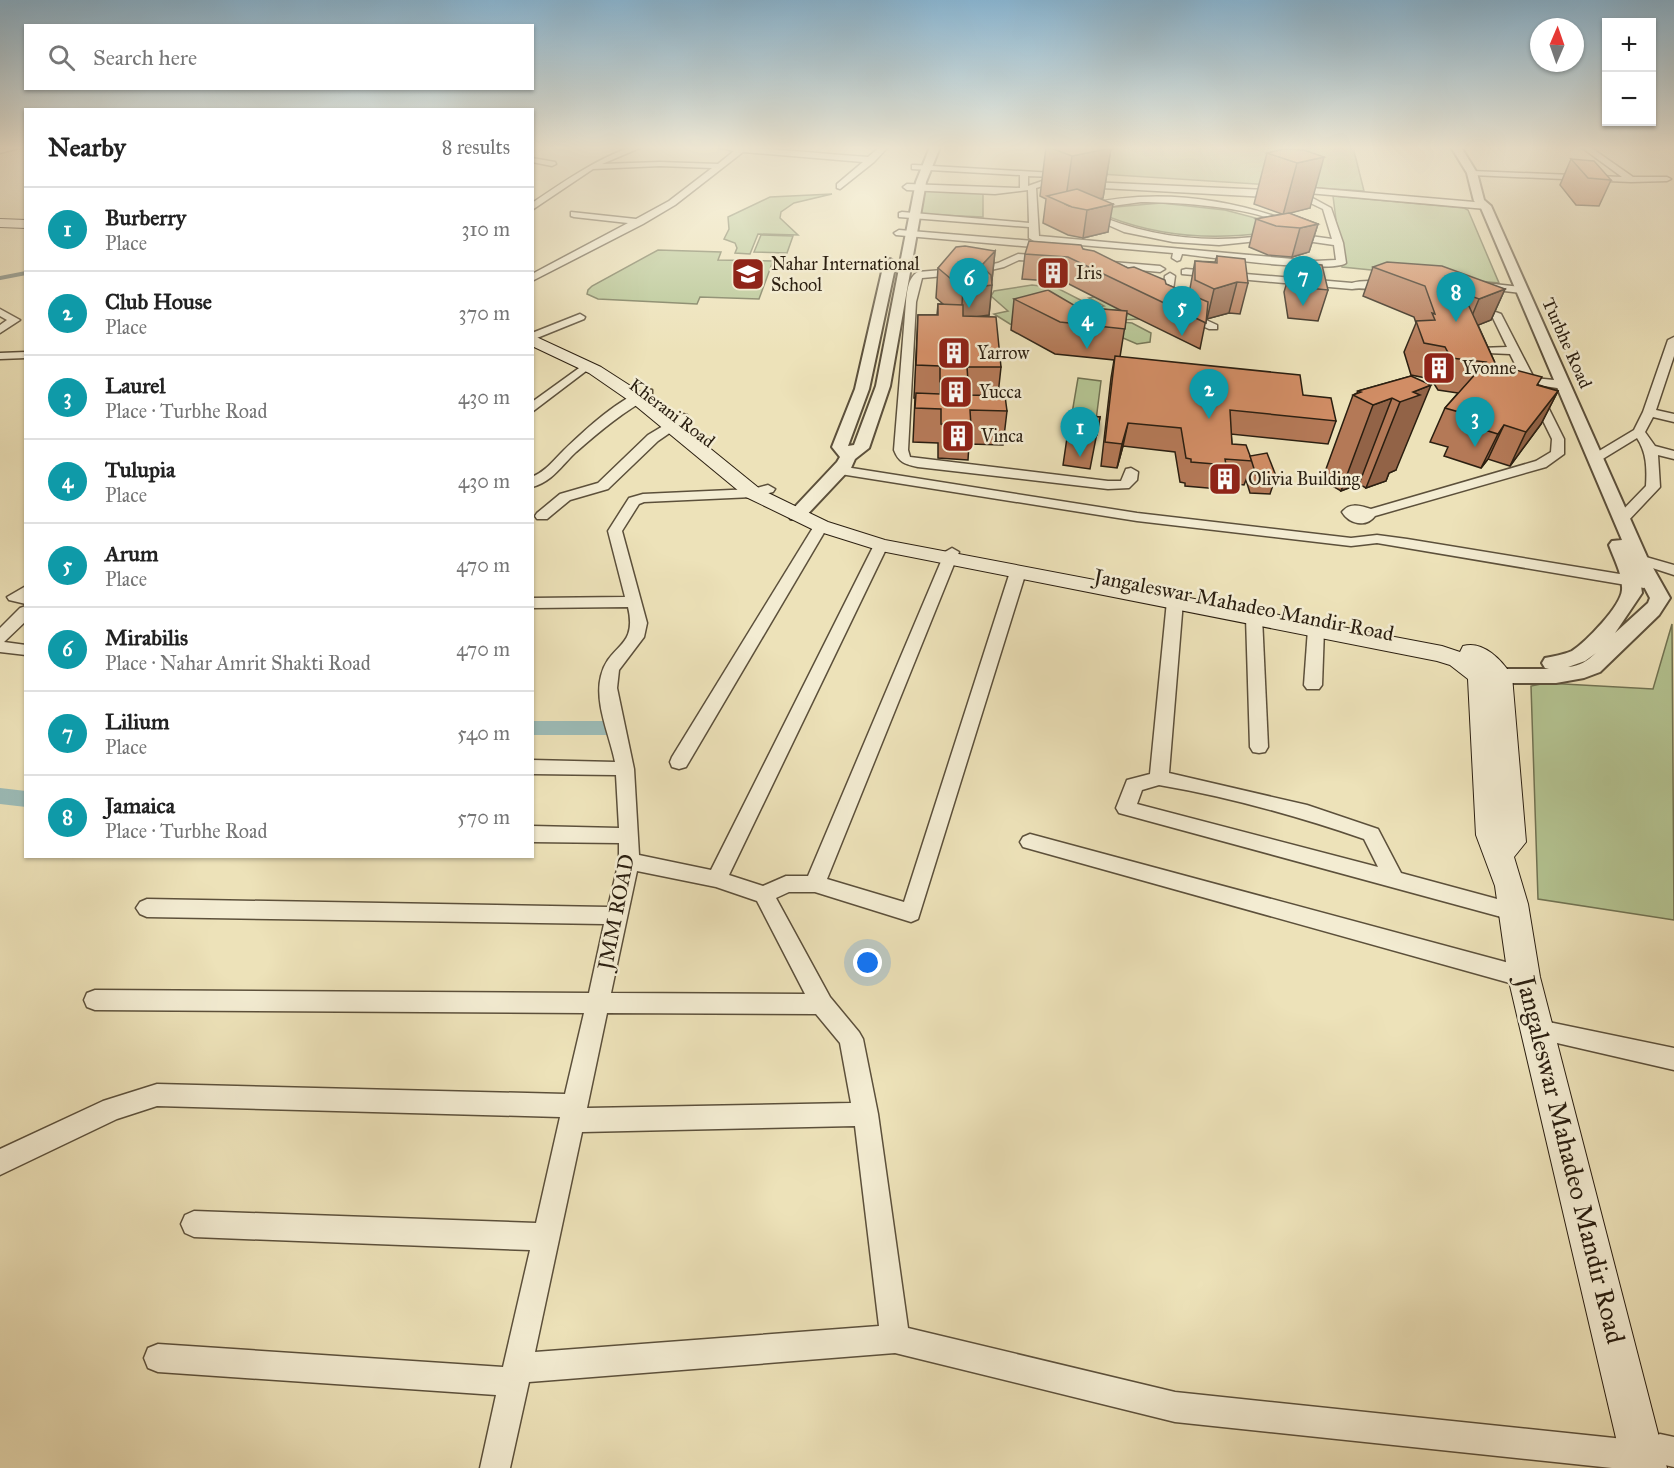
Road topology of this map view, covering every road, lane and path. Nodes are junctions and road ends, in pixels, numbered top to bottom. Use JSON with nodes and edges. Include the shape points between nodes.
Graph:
{"nodes":[{"id":1,"x":586,"y":216,"type":"edge"},
{"id":2,"x":651,"y":216,"type":"edge"},
{"id":3,"x":905,"y":216,"type":"edge"},
{"id":4,"x":915,"y":216,"type":"joint"},
{"id":5,"x":992,"y":216,"type":"edge"},
{"id":6,"x":1025,"y":216,"type":"edge"},
{"id":7,"x":1033,"y":216,"type":"edge"},
{"id":8,"x":1090,"y":216,"type":"edge"},
{"id":9,"x":1267,"y":216,"type":"edge"},
{"id":10,"x":1329,"y":216,"type":"edge"},
{"id":11,"x":1485,"y":216,"type":"edge"},
{"id":12,"x":987,"y":220,"type":"junction"},
{"id":13,"x":0,"y":222,"type":"edge"},
{"id":14,"x":24,"y":222,"type":"edge"},
{"id":15,"x":640,"y":222,"type":"junction"},
{"id":16,"x":1026,"y":225,"type":"junction"},
{"id":17,"x":906,"y":233,"type":"junction"},
{"id":18,"x":1287,"y":235,"type":"junction"},
{"id":19,"x":1026,"y":239,"type":"dead end"},
{"id":20,"x":1338,"y":243,"type":"junction"},
{"id":21,"x":1058,"y":260,"type":"edge"},
{"id":22,"x":1172,"y":262,"type":"junction"},
{"id":23,"x":1108,"y":265,"type":"junction"},
{"id":24,"x":1095,"y":270,"type":"edge"},
{"id":25,"x":1346,"y":273,"type":"dead end"},
{"id":26,"x":534,"y":277,"type":"edge"},
{"id":27,"x":1394,"y":278,"type":"edge"},
{"id":28,"x":1138,"y":279,"type":"edge"},
{"id":29,"x":1465,"y":284,"type":"edge"},
{"id":30,"x":1360,"y":288,"type":"junction"},
{"id":31,"x":1401,"y":288,"type":"edge"},
{"id":32,"x":1517,"y":289,"type":"junction"},
{"id":33,"x":1465,"y":303,"type":"edge"},
{"id":34,"x":0,"y":312,"type":"edge"},
{"id":35,"x":580,"y":316,"type":"dead end"},
{"id":36,"x":894,"y":324,"type":"junction"},
{"id":37,"x":915,"y":324,"type":"junction"},
{"id":38,"x":876,"y":325,"type":"junction"},
{"id":39,"x":1213,"y":327,"type":"dead end"},
{"id":40,"x":0,"y":330,"type":"edge"},
{"id":41,"x":537,"y":339,"type":"edge"},
{"id":42,"x":1673,"y":345,"type":"edge"},
{"id":43,"x":1514,"y":351,"type":"junction"},
{"id":44,"x":24,"y":355,"type":"edge"},
{"id":45,"x":0,"y":356,"type":"edge"},
{"id":46,"x":586,"y":366,"type":"junction"},
{"id":47,"x":1485,"y":376,"type":"edge"},
{"id":48,"x":1518,"y":378,"type":"junction"},
{"id":49,"x":1660,"y":378,"type":"junction"},
{"id":50,"x":1674,"y":381,"type":"edge"},
{"id":51,"x":1557,"y":382,"type":"junction"},
{"id":52,"x":642,"y":396,"type":"junction"},
{"id":53,"x":534,"y":406,"type":"edge"},
{"id":54,"x":1649,"y":412,"type":"junction"},
{"id":55,"x":1674,"y":418,"type":"edge"},
{"id":56,"x":677,"y":422,"type":"junction"},
{"id":57,"x":1639,"y":432,"type":"junction"},
{"id":58,"x":1651,"y":449,"type":"junction"},
{"id":59,"x":1674,"y":455,"type":"edge"},
{"id":60,"x":1596,"y":457,"type":"junction"},
{"id":61,"x":844,"y":463,"type":"junction"},
{"id":62,"x":1131,"y":472,"type":"dead end"},
{"id":63,"x":1011,"y":474,"type":"junction"},
{"id":64,"x":1028,"y":476,"type":"junction"},
{"id":65,"x":534,"y":482,"type":"edge"},
{"id":66,"x":1007,"y":489,"type":"junction"},
{"id":67,"x":760,"y":491,"type":"junction"},
{"id":68,"x":1022,"y":496,"type":"junction"},
{"id":69,"x":799,"y":512,"type":"junction"},
{"id":70,"x":542,"y":516,"type":"dead end"},
{"id":71,"x":1362,"y":517,"type":"junction"},
{"id":72,"x":1622,"y":519,"type":"junction"},
{"id":73,"x":821,"y":526,"type":"junction"},
{"id":74,"x":1365,"y":538,"type":"junction"},
{"id":75,"x":881,"y":545,"type":"junction"},
{"id":76,"x":951,"y":555,"type":"junction"},
{"id":77,"x":1639,"y":560,"type":"junction"},
{"id":78,"x":1674,"y":570,"type":"edge"},
{"id":79,"x":1018,"y":572,"type":"junction"},
{"id":80,"x":1631,"y":580,"type":"junction"},
{"id":81,"x":1653,"y":585,"type":"junction"},
{"id":82,"x":18,"y":599,"type":"edge"},
{"id":83,"x":1175,"y":601,"type":"junction"},
{"id":84,"x":634,"y":602,"type":"junction"},
{"id":85,"x":534,"y":603,"type":"edge"},
{"id":86,"x":1254,"y":617,"type":"junction"},
{"id":87,"x":1316,"y":629,"type":"junction"},
{"id":88,"x":0,"y":638,"type":"edge"},
{"id":89,"x":0,"y":647,"type":"edge"},
{"id":90,"x":24,"y":650,"type":"edge"},
{"id":91,"x":1488,"y":671,"type":"junction"},
{"id":92,"x":1313,"y":686,"type":"dead end"},
{"id":93,"x":1259,"y":747,"type":"dead end"},
{"id":94,"x":679,"y":762,"type":"dead end"},
{"id":95,"x":534,"y":767,"type":"edge"},
{"id":96,"x":625,"y":769,"type":"junction"},
{"id":97,"x":1159,"y":778,"type":"junction"},
{"id":98,"x":534,"y":834,"type":"edge"},
{"id":99,"x":628,"y":836,"type":"junction"},
{"id":100,"x":1030,"y":842,"type":"dead end"},
{"id":101,"x":629,"y":861,"type":"junction"},
{"id":102,"x":717,"y":879,"type":"junction"},
{"id":103,"x":1395,"y":881,"type":"junction"},
{"id":104,"x":815,"y":884,"type":"junction"},
{"id":105,"x":764,"y":895,"type":"junction"},
{"id":106,"x":147,"y":908,"type":"dead end"},
{"id":107,"x":1516,"y":912,"type":"junction"},
{"id":108,"x":617,"y":916,"type":"junction"},
{"id":109,"x":1524,"y":977,"type":"junction"},
{"id":110,"x":95,"y":1000,"type":"dead end"},
{"id":111,"x":598,"y":1003,"type":"junction"},
{"id":112,"x":822,"y":1004,"type":"junction"},
{"id":113,"x":1539,"y":1030,"type":"junction"},
{"id":114,"x":1674,"y":1059,"type":"edge"},
{"id":115,"x":574,"y":1113,"type":"junction"},
{"id":116,"x":866,"y":1114,"type":"junction"},
{"id":117,"x":0,"y":1162,"type":"edge"},
{"id":118,"x":194,"y":1224,"type":"dead end"},
{"id":119,"x":546,"y":1237,"type":"junction"},
{"id":120,"x":895,"y":1339,"type":"junction"},
{"id":121,"x":158,"y":1358,"type":"dead end"},
{"id":122,"x":516,"y":1375,"type":"junction"},
{"id":123,"x":1654,"y":1458,"type":"edge"},
{"id":124,"x":495,"y":1468,"type":"edge"}],
"edges":[{"from":1,"to":15,"type":"street"},
{"from":2,"to":15,"type":"street"},
{"from":3,"to":17,"type":"street"},
{"from":4,"to":12,"type":"street"},
{"from":4,"to":17,"type":"street"},
{"from":5,"to":12,"type":"street"},
{"from":6,"to":16,"type":"street"},
{"from":7,"to":22,"type":"street","via":[[1034,238]]},
{"from":8,"to":18,"type":"street","via":[[1111,225],[1172,238],[1239,242]]},
{"from":9,"to":18,"type":"street","via":[[1294,226],[1295,231]]},
{"from":10,"to":20,"type":"street"},
{"from":11,"to":32,"type":"street"},
{"from":12,"to":16,"type":"street"},
{"from":13,"to":14,"type":"main road"},
{"from":15,"to":26,"type":"street"},
{"from":16,"to":19,"type":"street"},
{"from":17,"to":22,"type":"street"},
{"from":17,"to":36,"type":"street","via":[[908,274]]},
{"from":17,"to":38,"type":"street"},
{"from":18,"to":20,"type":"street"},
{"from":20,"to":22,"type":"street","via":[[1341,262],[1333,264]]},
{"from":21,"to":37,"type":"street","via":[[1018,257],[978,270],[918,275],[913,287]]},
{"from":22,"to":23,"type":"street"},
{"from":22,"to":25,"type":"street"},
{"from":22,"to":30,"type":"street","via":[[1182,276],[1184,271]]},
{"from":22,"to":39,"type":"street","via":[[1162,291],[1166,305]]},
{"from":23,"to":24,"type":"street"},
{"from":23,"to":28,"type":"street"},
{"from":27,"to":30,"type":"street","via":[[1358,274]]},
{"from":29,"to":32,"type":"street"},
{"from":30,"to":31,"type":"street"},
{"from":32,"to":51,"type":"street"},
{"from":33,"to":43,"type":"street","via":[[1497,316]]},
{"from":34,"to":40,"type":"street","via":[[15,320]]},
{"from":35,"to":41,"type":"street"},
{"from":36,"to":37,"type":"street"},
{"from":36,"to":38,"type":"street"},
{"from":36,"to":61,"type":"street","via":[[883,386],[861,448]]},
{"from":37,"to":63,"type":"street","via":[[901,450],[904,459]]},
{"from":38,"to":61,"type":"street","via":[[862,389],[840,447]]},
{"from":41,"to":46,"type":"main road","name":"Kherani Road"},
{"from":41,"to":52,"type":"main road","name":"Kherani Road","via":[[606,366]]},
{"from":42,"to":49,"type":"street"},
{"from":43,"to":47,"type":"street","via":[[1479,352]]},
{"from":43,"to":48,"type":"street"},
{"from":44,"to":45,"type":"street"},
{"from":46,"to":52,"type":"main road","name":"Kherani Road"},
{"from":46,"to":53,"type":"street"},
{"from":48,"to":51,"type":"street"},
{"from":48,"to":71,"type":"street","via":[[1558,439],[1557,454],[1541,464]]},
{"from":49,"to":50,"type":"street"},
{"from":49,"to":54,"type":"street"},
{"from":51,"to":60,"type":"street","name":"Turbhe Road"},
{"from":51,"to":80,"type":"street"},
{"from":52,"to":56,"type":"main road","name":"Kherani Road"},
{"from":52,"to":65,"type":"street","via":[[621,408],[546,476]]},
{"from":54,"to":55,"type":"street"},
{"from":54,"to":57,"type":"street"},
{"from":56,"to":67,"type":"main road","name":"Kherani Road"},
{"from":56,"to":70,"type":"street","via":[[652,438],[603,486],[565,497]]},
{"from":57,"to":58,"type":"street"},
{"from":57,"to":60,"type":"street"},
{"from":58,"to":59,"type":"street"},
{"from":58,"to":72,"type":"street","via":[[1653,487]]},
{"from":60,"to":72,"type":"street","name":"Turbhe Road"},
{"from":61,"to":66,"type":"street"},
{"from":61,"to":68,"type":"street"},
{"from":61,"to":69,"type":"street"},
{"from":62,"to":64,"type":"street","via":[[1124,485]]},
{"from":63,"to":64,"type":"street"},
{"from":63,"to":66,"type":"street"},
{"from":64,"to":68,"type":"street"},
{"from":66,"to":68,"type":"street"},
{"from":67,"to":69,"type":"main road","name":"Kherani Road"},
{"from":67,"to":84,"type":"street","name":"JMM ROAD","via":[[634,501],[615,531]]},
{"from":68,"to":74,"type":"street"},
{"from":69,"to":73,"type":"main road","name":"Jangaleswar Mahadeo Mandir Road"},
{"from":69,"to":76,"type":"main road","name":"Jangaleswar Mahadeo Mandir Road"},
{"from":71,"to":74,"type":"street"},
{"from":71,"to":74,"type":"street"},
{"from":72,"to":77,"type":"street","name":"Turbhe Road"},
{"from":73,"to":75,"type":"main road","name":"Jangaleswar Mahadeo Mandir Road"},
{"from":73,"to":94,"type":"street"},
{"from":74,"to":80,"type":"street"},
{"from":75,"to":76,"type":"main road","name":"Jangaleswar Mahadeo Mandir Road"},
{"from":75,"to":102,"type":"street"},
{"from":76,"to":79,"type":"main road","name":"Jangaleswar Mahadeo Mandir Road"},
{"from":76,"to":91,"type":"main road","name":"Jangaleswar Mahadeo Mandir Road","via":[[1425,639],[1473,652]]},
{"from":76,"to":104,"type":"street"},
{"from":77,"to":78,"type":"street"},
{"from":77,"to":81,"type":"street","name":"Turbhe Road"},
{"from":79,"to":83,"type":"main road","name":"Jangaleswar Mahadeo Mandir Road"},
{"from":79,"to":104,"type":"street","via":[[911,913]]},
{"from":80,"to":81,"type":"street"},
{"from":80,"to":91,"type":"street","via":[[1632,593],[1622,608],[1594,644],[1572,661],[1520,663]]},
{"from":81,"to":91,"type":"street","via":[[1660,598],[1658,604],[1591,668],[1576,674]]},
{"from":82,"to":88,"type":"street"},
{"from":83,"to":86,"type":"main road","name":"Jangaleswar Mahadeo Mandir Road"},
{"from":83,"to":97,"type":"street"},
{"from":84,"to":85,"type":"street"},
{"from":84,"to":96,"type":"street","name":"JMM ROAD","via":[[640,628],[628,649],[613,662],[608,686]]},
{"from":86,"to":87,"type":"main road","name":"Jangaleswar Mahadeo Mandir Road"},
{"from":86,"to":93,"type":"street"},
{"from":87,"to":91,"type":"main road","name":"Jangaleswar Mahadeo Mandir Road","via":[[1442,654]]},
{"from":87,"to":92,"type":"street"},
{"from":89,"to":90,"type":"street"},
{"from":91,"to":107,"type":"main road","name":"Jangaleswar Mahadeo Mandir Road","via":[[1512,842],[1499,853]]},
{"from":95,"to":96,"type":"street"},
{"from":96,"to":99,"type":"street","name":"JMM ROAD"},
{"from":97,"to":103,"type":"street","via":[[1307,812],[1371,834]]},
{"from":97,"to":103,"type":"street","via":[[1134,785],[1126,808]]},
{"from":98,"to":99,"type":"street"},
{"from":99,"to":101,"type":"street","name":"JMM ROAD"},
{"from":100,"to":109,"type":"street"},
{"from":101,"to":102,"type":"street"},
{"from":101,"to":108,"type":"street","name":"JMM ROAD"},
{"from":102,"to":105,"type":"street"},
{"from":103,"to":107,"type":"street"},
{"from":104,"to":105,"type":"street","via":[[786,884]]},
{"from":105,"to":112,"type":"street"},
{"from":106,"to":108,"type":"street"},
{"from":107,"to":109,"type":"main road","name":"Jangaleswar Mahadeo Mandir Road"},
{"from":108,"to":111,"type":"street","name":"JMM ROAD"},
{"from":109,"to":113,"type":"main road","name":"Jangaleswar Mahadeo Mandir Road"},
{"from":110,"to":111,"type":"street"},
{"from":111,"to":112,"type":"street"},
{"from":111,"to":115,"type":"street","name":"JMM ROAD"},
{"from":112,"to":116,"type":"street","via":[[851,1039]]},
{"from":113,"to":114,"type":"street"},
{"from":113,"to":123,"type":"main road","name":"Jangaleswar Mahadeo Mandir Road"},
{"from":115,"to":116,"type":"street"},
{"from":115,"to":117,"type":"street","via":[[157,1095],[112,1108]]},
{"from":115,"to":119,"type":"street","name":"JMM ROAD"},
{"from":116,"to":120,"type":"street"},
{"from":118,"to":119,"type":"street"},
{"from":119,"to":122,"type":"street","name":"JMM ROAD"},
{"from":120,"to":122,"type":"street"},
{"from":120,"to":123,"type":"street","via":[[1175,1407]]},
{"from":121,"to":122,"type":"street"},
{"from":122,"to":124,"type":"street","name":"JMM ROAD"}]}
